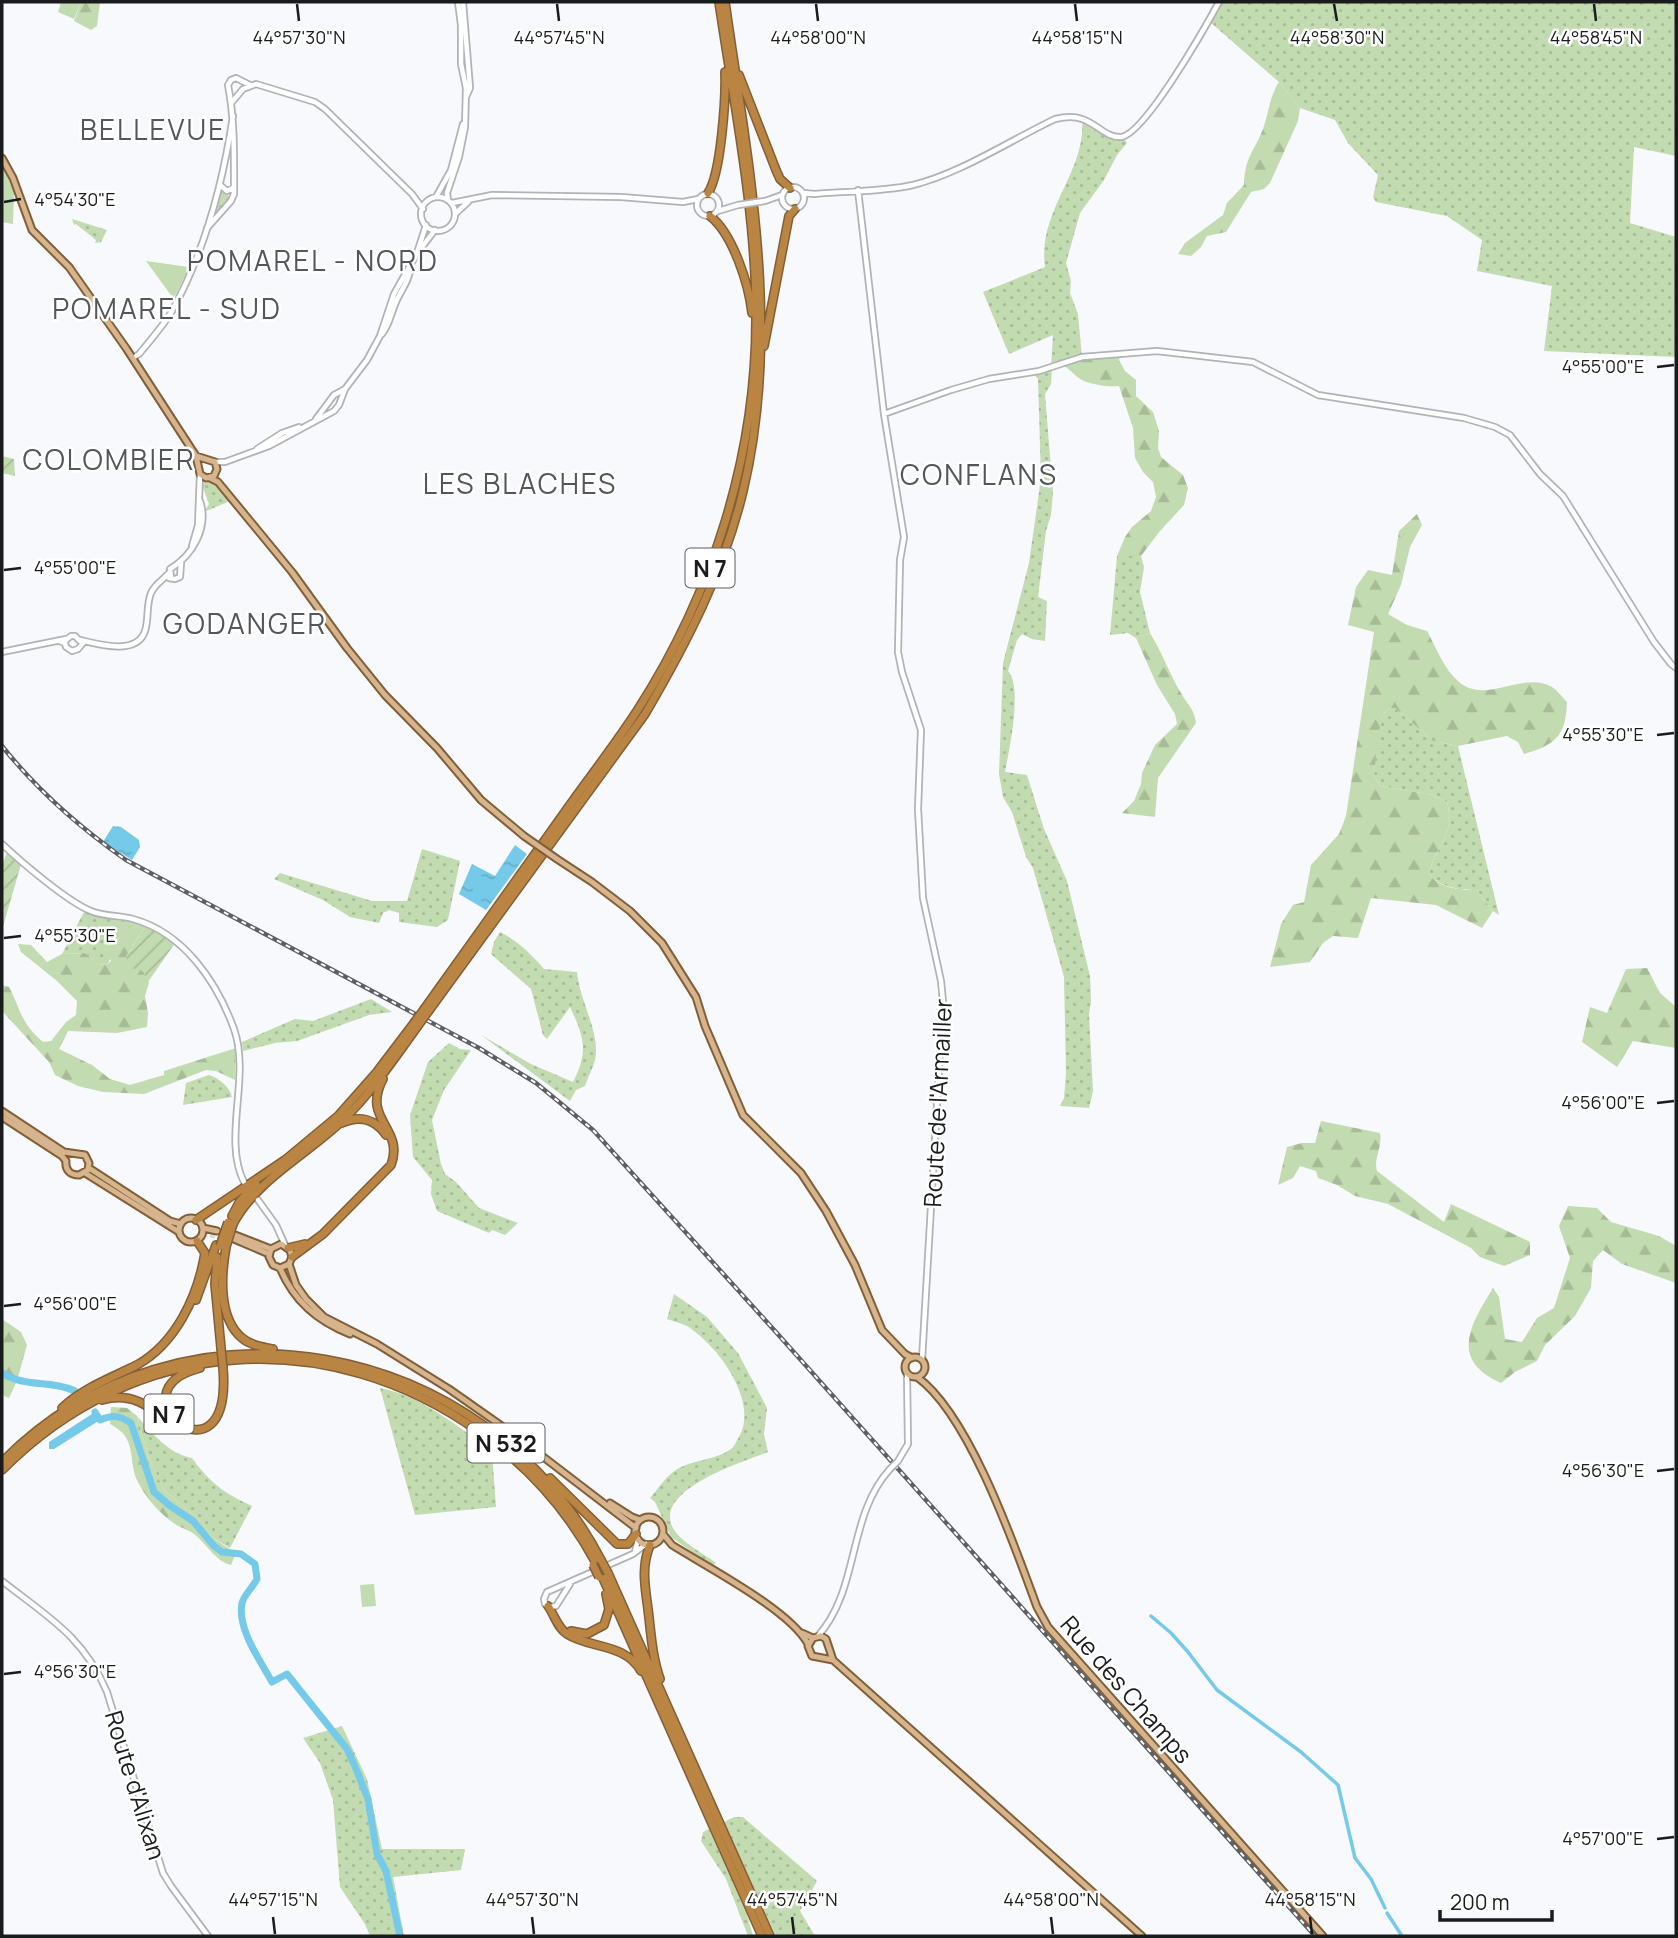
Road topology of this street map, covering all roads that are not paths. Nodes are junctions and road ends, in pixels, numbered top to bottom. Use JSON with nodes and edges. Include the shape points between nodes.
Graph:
{"nodes":[{"id":1,"x":461,"y":2,"type":"edge"},
{"id":2,"x":719,"y":2,"type":"edge"},
{"id":3,"x":725,"y":2,"type":"edge"},
{"id":4,"x":1219,"y":2,"type":"edge"},
{"id":5,"x":726,"y":50,"type":"junction"},
{"id":6,"x":733,"y":58,"type":"junction"},
{"id":7,"x":243,"y":85,"type":"junction"},
{"id":8,"x":230,"y":92,"type":"junction"},
{"id":9,"x":237,"y":94,"type":"junction"},
{"id":10,"x":232,"y":102,"type":"junction"},
{"id":11,"x":233,"y":116,"type":"junction"},
{"id":12,"x":464,"y":120,"type":"junction"},
{"id":13,"x":2,"y":158,"type":"edge"},
{"id":14,"x":234,"y":180,"type":"junction"},
{"id":15,"x":221,"y":181,"type":"junction"},
{"id":16,"x":790,"y":187,"type":"junction"},
{"id":17,"x":233,"y":188,"type":"junction"},
{"id":18,"x":858,"y":190,"type":"junction"},
{"id":19,"x":803,"y":192,"type":"junction"},
{"id":20,"x":708,"y":193,"type":"junction"},
{"id":21,"x":411,"y":194,"type":"junction"},
{"id":22,"x":783,"y":194,"type":"junction"},
{"id":23,"x":815,"y":194,"type":"junction"},
{"id":24,"x":436,"y":197,"type":"junction"},
{"id":25,"x":475,"y":198,"type":"junction"},
{"id":26,"x":698,"y":199,"type":"junction"},
{"id":27,"x":429,"y":200,"type":"junction"},
{"id":28,"x":804,"y":200,"type":"junction"},
{"id":29,"x":766,"y":201,"type":"junction"},
{"id":30,"x":450,"y":202,"type":"junction"},
{"id":31,"x":683,"y":202,"type":"junction"},
{"id":32,"x":719,"y":202,"type":"junction"},
{"id":33,"x":783,"y":203,"type":"junction"},
{"id":34,"x":737,"y":205,"type":"junction"},
{"id":35,"x":423,"y":209,"type":"junction"},
{"id":36,"x":697,"y":209,"type":"junction"},
{"id":37,"x":795,"y":209,"type":"junction"},
{"id":38,"x":455,"y":214,"type":"junction"},
{"id":39,"x":714,"y":214,"type":"junction"},
{"id":40,"x":426,"y":225,"type":"junction"},
{"id":41,"x":207,"y":228,"type":"junction"},
{"id":42,"x":435,"y":230,"type":"junction"},
{"id":43,"x":417,"y":253,"type":"junction"},
{"id":44,"x":756,"y":340,"type":"junction"},
{"id":45,"x":133,"y":358,"type":"junction"},
{"id":46,"x":760,"y":367,"type":"junction"},
{"id":47,"x":341,"y":394,"type":"junction"},
{"id":48,"x":884,"y":414,"type":"junction"},
{"id":49,"x":322,"y":415,"type":"junction"},
{"id":50,"x":202,"y":461,"type":"junction"},
{"id":51,"x":216,"y":468,"type":"junction"},
{"id":52,"x":205,"y":477,"type":"junction"},
{"id":53,"x":218,"y":482,"type":"junction"},
{"id":54,"x":178,"y":568,"type":"junction"},
{"id":55,"x":168,"y":576,"type":"junction"},
{"id":56,"x":63,"y":641,"type":"junction"},
{"id":57,"x":82,"y":642,"type":"junction"},
{"id":58,"x":2,"y":652,"type":"edge"},
{"id":59,"x":1676,"y":668,"type":"edge"},
{"id":60,"x":2,"y":844,"type":"edge"},
{"id":61,"x":428,"y":1009,"type":"junction"},
{"id":62,"x":416,"y":1025,"type":"junction"},
{"id":63,"x":402,"y":1049,"type":"junction"},
{"id":64,"x":2,"y":1111,"type":"edge"},
{"id":65,"x":2,"y":1117,"type":"edge"},
{"id":66,"x":322,"y":1138,"type":"junction"},
{"id":67,"x":71,"y":1154,"type":"junction"},
{"id":68,"x":66,"y":1161,"type":"junction"},
{"id":69,"x":278,"y":1165,"type":"junction"},
{"id":70,"x":87,"y":1170,"type":"junction"},
{"id":71,"x":244,"y":1182,"type":"dead end"},
{"id":72,"x":258,"y":1200,"type":"dead end"},
{"id":73,"x":196,"y":1220,"type":"junction"},
{"id":74,"x":229,"y":1223,"type":"junction"},
{"id":75,"x":181,"y":1224,"type":"junction"},
{"id":76,"x":278,"y":1230,"type":"junction"},
{"id":77,"x":217,"y":1231,"type":"tunnel mouth"},
{"id":78,"x":179,"y":1232,"type":"junction"},
{"id":79,"x":200,"y":1235,"type":"junction"},
{"id":80,"x":211,"y":1235,"type":"tunnel mouth"},
{"id":81,"x":235,"y":1237,"type":"tunnel mouth"},
{"id":82,"x":222,"y":1246,"type":"junction"},
{"id":83,"x":286,"y":1246,"type":"junction"},
{"id":84,"x":271,"y":1252,"type":"junction"},
{"id":85,"x":290,"y":1261,"type":"junction"},
{"id":86,"x":280,"y":1268,"type":"junction"},
{"id":87,"x":370,"y":1340,"type":"junction"},
{"id":88,"x":164,"y":1344,"type":"junction"},
{"id":89,"x":895,"y":1345,"type":"junction"},
{"id":90,"x":301,"y":1355,"type":"junction"},
{"id":91,"x":916,"y":1358,"type":"junction"},
{"id":92,"x":242,"y":1360,"type":"junction"},
{"id":93,"x":905,"y":1365,"type":"junction"},
{"id":94,"x":225,"y":1368,"type":"junction"},
{"id":95,"x":923,"y":1373,"type":"junction"},
{"id":96,"x":912,"y":1376,"type":"junction"},
{"id":97,"x":104,"y":1388,"type":"joint"},
{"id":98,"x":935,"y":1395,"type":"junction"},
{"id":99,"x":86,"y":1404,"type":"junction"},
{"id":100,"x":44,"y":1425,"type":"junction"},
{"id":101,"x":543,"y":1457,"type":"junction"},
{"id":102,"x":524,"y":1458,"type":"junction"},
{"id":103,"x":2,"y":1462,"type":"edge"},
{"id":104,"x":2,"y":1470,"type":"edge"},
{"id":105,"x":640,"y":1520,"type":"junction"},
{"id":106,"x":636,"y":1533,"type":"junction"},
{"id":107,"x":663,"y":1534,"type":"junction"},
{"id":108,"x":651,"y":1544,"type":"junction"},
{"id":109,"x":672,"y":1545,"type":"junction"},
{"id":110,"x":633,"y":1554,"type":"junction"},
{"id":111,"x":597,"y":1563,"type":"junction"},
{"id":112,"x":603,"y":1575,"type":"junction"},
{"id":113,"x":2,"y":1581,"type":"edge"},
{"id":114,"x":570,"y":1584,"type":"junction"},
{"id":115,"x":553,"y":1591,"type":"junction"},
{"id":116,"x":560,"y":1597,"type":"junction"},
{"id":117,"x":552,"y":1606,"type":"junction"},
{"id":118,"x":827,"y":1626,"type":"junction"},
{"id":119,"x":802,"y":1633,"type":"junction"},
{"id":120,"x":815,"y":1637,"type":"junction"},
{"id":121,"x":826,"y":1639,"type":"junction"},
{"id":122,"x":808,"y":1644,"type":"junction"},
{"id":123,"x":829,"y":1650,"type":"junction"},
{"id":124,"x":823,"y":1657,"type":"junction"},
{"id":125,"x":833,"y":1660,"type":"junction"},
{"id":126,"x":863,"y":1687,"type":"junction"},
{"id":127,"x":674,"y":1728,"type":"junction"},
{"id":128,"x":918,"y":1736,"type":"junction"},
{"id":129,"x":208,"y":1936,"type":"edge"},
{"id":130,"x":762,"y":1936,"type":"edge"},
{"id":131,"x":770,"y":1936,"type":"edge"},
{"id":132,"x":1142,"y":1936,"type":"edge"},
{"id":133,"x":1323,"y":1936,"type":"edge"}],
"edges":[{"from":1,"to":12,"type":"street"},
{"from":2,"to":5,"type":"highway","number":"N 7"},
{"from":3,"to":6,"type":"highway","number":"N 7"},
{"from":4,"to":18,"type":"street","via":[[1142,123],[1131,133],[1123,137],[1104,132],[1082,118],[1055,119],[927,181]]},
{"from":5,"to":20,"type":"highway","via":[[718,160]]},
{"from":5,"to":44,"type":"highway","number":"N 7","via":[[751,225]]},
{"from":6,"to":16,"type":"highway","via":[[757,128],[780,179]]},
{"from":6,"to":46,"type":"highway","number":"N 7","via":[[757,224]]},
{"from":7,"to":8,"type":"street","via":[[239,79],[231,80]]},
{"from":7,"to":9,"type":"street"},
{"from":7,"to":21,"type":"street","via":[[320,105]]},
{"from":8,"to":9,"type":"street"},
{"from":8,"to":10,"type":"street"},
{"from":9,"to":10,"type":"street"},
{"from":10,"to":11,"type":"street"},
{"from":11,"to":14,"type":"street"},
{"from":11,"to":15,"type":"street"},
{"from":12,"to":24,"type":"street","via":[[453,165]]},
{"from":12,"to":30,"type":"street","via":[[447,193]]},
{"from":13,"to":45,"type":"main road","via":[[32,230],[69,267]]},
{"from":14,"to":15,"type":"street","via":[[228,176]]},
{"from":14,"to":17,"type":"street"},
{"from":15,"to":17,"type":"street","via":[[227,191]]},
{"from":15,"to":41,"type":"street"},
{"from":16,"to":19,"type":"street"},
{"from":16,"to":22,"type":"street"},
{"from":17,"to":41,"type":"street","via":[[233,199]]},
{"from":18,"to":23,"type":"street"},
{"from":18,"to":48,"type":"street","name":"Route de l'Armailler"},
{"from":19,"to":23,"type":"street"},
{"from":19,"to":28,"type":"street"},
{"from":20,"to":26,"type":"street"},
{"from":20,"to":32,"type":"street"},
{"from":21,"to":27,"type":"street"},
{"from":21,"to":35,"type":"street"},
{"from":22,"to":29,"type":"street"},
{"from":22,"to":33,"type":"street"},
{"from":23,"to":28,"type":"street"},
{"from":24,"to":27,"type":"street"},
{"from":24,"to":30,"type":"street"},
{"from":25,"to":30,"type":"street"},
{"from":25,"to":31,"type":"street","via":[[621,197]]},
{"from":25,"to":38,"type":"street"},
{"from":26,"to":31,"type":"street"},
{"from":26,"to":36,"type":"street"},
{"from":27,"to":35,"type":"street"},
{"from":28,"to":37,"type":"street"},
{"from":29,"to":33,"type":"street"},
{"from":29,"to":34,"type":"street","bridge":true},
{"from":30,"to":38,"type":"street"},
{"from":31,"to":36,"type":"street"},
{"from":32,"to":34,"type":"street"},
{"from":32,"to":39,"type":"street"},
{"from":33,"to":37,"type":"street"},
{"from":34,"to":39,"type":"street"},
{"from":35,"to":40,"type":"street"},
{"from":36,"to":39,"type":"street","via":[[704,216]]},
{"from":37,"to":46,"type":"highway","via":[[783,239]]},
{"from":38,"to":42,"type":"street","via":[[450,226]]},
{"from":39,"to":44,"type":"highway","via":[[743,274]]},
{"from":40,"to":42,"type":"street"},
{"from":40,"to":43,"type":"street"},
{"from":41,"to":45,"type":"street","via":[[172,311]]},
{"from":42,"to":43,"type":"street"},
{"from":43,"to":47,"type":"street","via":[[394,294],[380,336]]},
{"from":44,"to":61,"type":"highway","number":"N 7","via":[[748,422],[733,496],[690,616],[636,711]]},
{"from":45,"to":50,"type":"main road"},
{"from":46,"to":61,"type":"highway","number":"N 7","via":[[757,416],[743,492],[720,564],[673,666],[645,714]]},
{"from":47,"to":49,"type":"street"},
{"from":47,"to":49,"type":"street","via":[[334,411]]},
{"from":48,"to":59,"type":"street","via":[[989,379],[1039,371],[1082,357],[1157,351],[1253,362],[1318,395],[1495,427],[1510,435],[1563,496],[1654,642]]},
{"from":48,"to":91,"type":"street","name":"Route de l'Armailler","via":[[904,537],[898,652],[921,730],[921,878],[943,1002],[922,1338]]},
{"from":49,"to":51,"type":"street"},
{"from":50,"to":51,"type":"main road"},
{"from":50,"to":52,"type":"main road"},
{"from":51,"to":52,"type":"main road"},
{"from":51,"to":53,"type":"main road"},
{"from":52,"to":53,"type":"main road"},
{"from":52,"to":54,"type":"street","via":[[199,486],[201,529]]},
{"from":53,"to":89,"type":"main road","bridge":true,"via":[[385,695],[481,800],[630,911],[662,943],[696,997],[743,1115],[801,1173],[855,1265],[882,1330]]},
{"from":54,"to":55,"type":"street","via":[[171,568]]},
{"from":54,"to":55,"type":"street","via":[[179,578]]},
{"from":55,"to":57,"type":"street","via":[[152,590],[140,640],[123,647]]},
{"from":56,"to":57,"type":"street","via":[[75,636]]},
{"from":56,"to":57,"type":"street","via":[[72,651]]},
{"from":56,"to":58,"type":"street"},
{"from":60,"to":71,"type":"street","via":[[76,903],[93,912],[147,924],[192,957],[218,995],[237,1041],[236,1157]]},
{"from":61,"to":62,"type":"highway","number":"N 7","bridge":true},
{"from":62,"to":63,"type":"highway","number":"N 7"},
{"from":62,"to":69,"type":"highway","number":"N 7","via":[[354,1100]]},
{"from":63,"to":66,"type":"highway","number":"N 7","via":[[366,1095]]},
{"from":63,"to":85,"type":"highway","number":"N 7","via":[[375,1100],[393,1140],[391,1165]]},
{"from":64,"to":67,"type":"main road"},
{"from":65,"to":68,"type":"main road"},
{"from":66,"to":74,"type":"highway","number":"N 7","via":[[252,1196]]},
{"from":66,"to":83,"type":"highway","via":[[346,1121],[372,1122],[388,1139],[388,1161],[316,1236],[302,1245]]},
{"from":67,"to":68,"type":"main road"},
{"from":67,"to":70,"type":"main road","via":[[85,1155]]},
{"from":68,"to":70,"type":"main road","via":[[70,1173],[79,1175]]},
{"from":69,"to":73,"type":"highway"},
{"from":69,"to":74,"type":"highway","number":"N 7","via":[[252,1187]]},
{"from":70,"to":75,"type":"main road"},
{"from":70,"to":78,"type":"main road"},
{"from":72,"to":76,"type":"street"},
{"from":73,"to":75,"type":"main road"},
{"from":73,"to":79,"type":"main road"},
{"from":74,"to":82,"type":"highway","number":"N 7","bridge":true},
{"from":75,"to":78,"type":"main road"},
{"from":76,"to":83,"type":"street"},
{"from":76,"to":84,"type":"street"},
{"from":77,"to":79,"type":"main road"},
{"from":78,"to":79,"type":"main road","via":[[186,1241]]},
{"from":79,"to":80,"type":"main road"},
{"from":79,"to":88,"type":"highway","number":"N 7","via":[[205,1253],[199,1279],[185,1314]]},
{"from":81,"to":84,"type":"main road"},
{"from":82,"to":88,"type":"highway","number":"N 7","via":[[194,1305]]},
{"from":82,"to":90,"type":"highway","number":"N 7","via":[[226,1311],[232,1326],[246,1341]]},
{"from":82,"to":94,"type":"highway","number":"N 7","bridge":true,"via":[[219,1280]]},
{"from":83,"to":84,"type":"main road"},
{"from":83,"to":85,"type":"main road"},
{"from":84,"to":86,"type":"main road","via":[[273,1265]]},
{"from":85,"to":86,"type":"main road"},
{"from":85,"to":87,"type":"main road","via":[[296,1285],[318,1312]]},
{"from":86,"to":87,"type":"main road","via":[[292,1291],[316,1316],[336,1329]]},
{"from":87,"to":101,"type":"main road"},
{"from":88,"to":100,"type":"highway","number":"N 7","via":[[138,1364],[65,1404]]},
{"from":89,"to":91,"type":"main road"},
{"from":89,"to":93,"type":"main road"},
{"from":90,"to":97,"type":"highway","number":"N 532","via":[[208,1357],[157,1368]]},
{"from":90,"to":102,"type":"highway","number":"N 532","via":[[352,1364],[421,1389],[463,1412]]},
{"from":91,"to":93,"type":"main road"},
{"from":91,"to":95,"type":"main road","via":[[925,1365]]},
{"from":92,"to":94,"type":"highway","number":"N 7","via":[[198,1368],[176,1379],[166,1401],[176,1423],[200,1429],[217,1418],[224,1400]]},
{"from":92,"to":99,"type":"highway","number":"N 532","via":[[163,1372]]},
{"from":92,"to":111,"type":"highway","number":"N 532","via":[[332,1365],[426,1399],[466,1422],[520,1464],[559,1506]]},
{"from":93,"to":96,"type":"main road"},
{"from":94,"to":99,"type":"highway","number":"N 7","via":[[226,1409],[218,1423],[204,1432],[180,1430],[134,1399],[117,1397]]},
{"from":95,"to":96,"type":"main road"},
{"from":95,"to":98,"type":"main road","name":"Rue des Champs"},
{"from":96,"to":98,"type":"main road","name":"Rue des Champs"},
{"from":96,"to":118,"type":"street","bridge":true,"via":[[907,1393],[908,1444],[878,1483],[864,1513],[842,1595]]},
{"from":97,"to":100,"type":"highway","number":"N 7"},
{"from":98,"to":133,"type":"main road","name":"Rue des Champs","via":[[972,1450],[1048,1627]]},
{"from":99,"to":104,"type":"highway","number":"N 7","via":[[49,1428]]},
{"from":100,"to":103,"type":"highway","number":"N 7"},
{"from":101,"to":105,"type":"main road"},
{"from":101,"to":106,"type":"main road"},
{"from":102,"to":106,"type":"highway","via":[[614,1543],[625,1545]]},
{"from":102,"to":111,"type":"highway","number":"N 532","via":[[570,1509]]},
{"from":105,"to":106,"type":"main road"},
{"from":105,"to":107,"type":"main road","via":[[657,1519]]},
{"from":106,"to":108,"type":"main road"},
{"from":106,"to":110,"type":"street"},
{"from":107,"to":108,"type":"main road"},
{"from":107,"to":109,"type":"main road"},
{"from":108,"to":109,"type":"main road"},
{"from":108,"to":110,"type":"street"},
{"from":108,"to":127,"type":"highway","via":[[643,1574],[651,1642]]},
{"from":109,"to":119,"type":"main road","via":[[779,1613]]},
{"from":110,"to":114,"type":"street"},
{"from":111,"to":112,"type":"highway","number":"N 532","bridge":true},
{"from":112,"to":117,"type":"highway","via":[[610,1609],[600,1628],[587,1634],[572,1632]]},
{"from":112,"to":127,"type":"highway","number":"N 532"},
{"from":113,"to":129,"type":"street","name":"Route d'Alixan","via":[[70,1635],[98,1669],[163,1872]]},
{"from":114,"to":115,"type":"street"},
{"from":114,"to":116,"type":"street"},
{"from":115,"to":116,"type":"street"},
{"from":115,"to":117,"type":"street","via":[[544,1597]]},
{"from":116,"to":117,"type":"street"},
{"from":117,"to":127,"type":"highway","via":[[557,1624],[566,1633],[634,1661]]},
{"from":118,"to":120,"type":"street"},
{"from":118,"to":121,"type":"street"},
{"from":119,"to":120,"type":"main road"},
{"from":119,"to":122,"type":"main road"},
{"from":120,"to":121,"type":"main road"},
{"from":120,"to":122,"type":"main road"},
{"from":121,"to":123,"type":"main road"},
{"from":122,"to":124,"type":"main road","via":[[812,1656]]},
{"from":123,"to":124,"type":"main road"},
{"from":123,"to":125,"type":"main road"},
{"from":124,"to":125,"type":"main road"},
{"from":125,"to":126,"type":"main road"},
{"from":126,"to":128,"type":"main road"},
{"from":126,"to":128,"type":"main road"},
{"from":127,"to":130,"type":"highway","number":"N 532"},
{"from":127,"to":131,"type":"highway","number":"N 532"},
{"from":128,"to":132,"type":"main road"}]}
